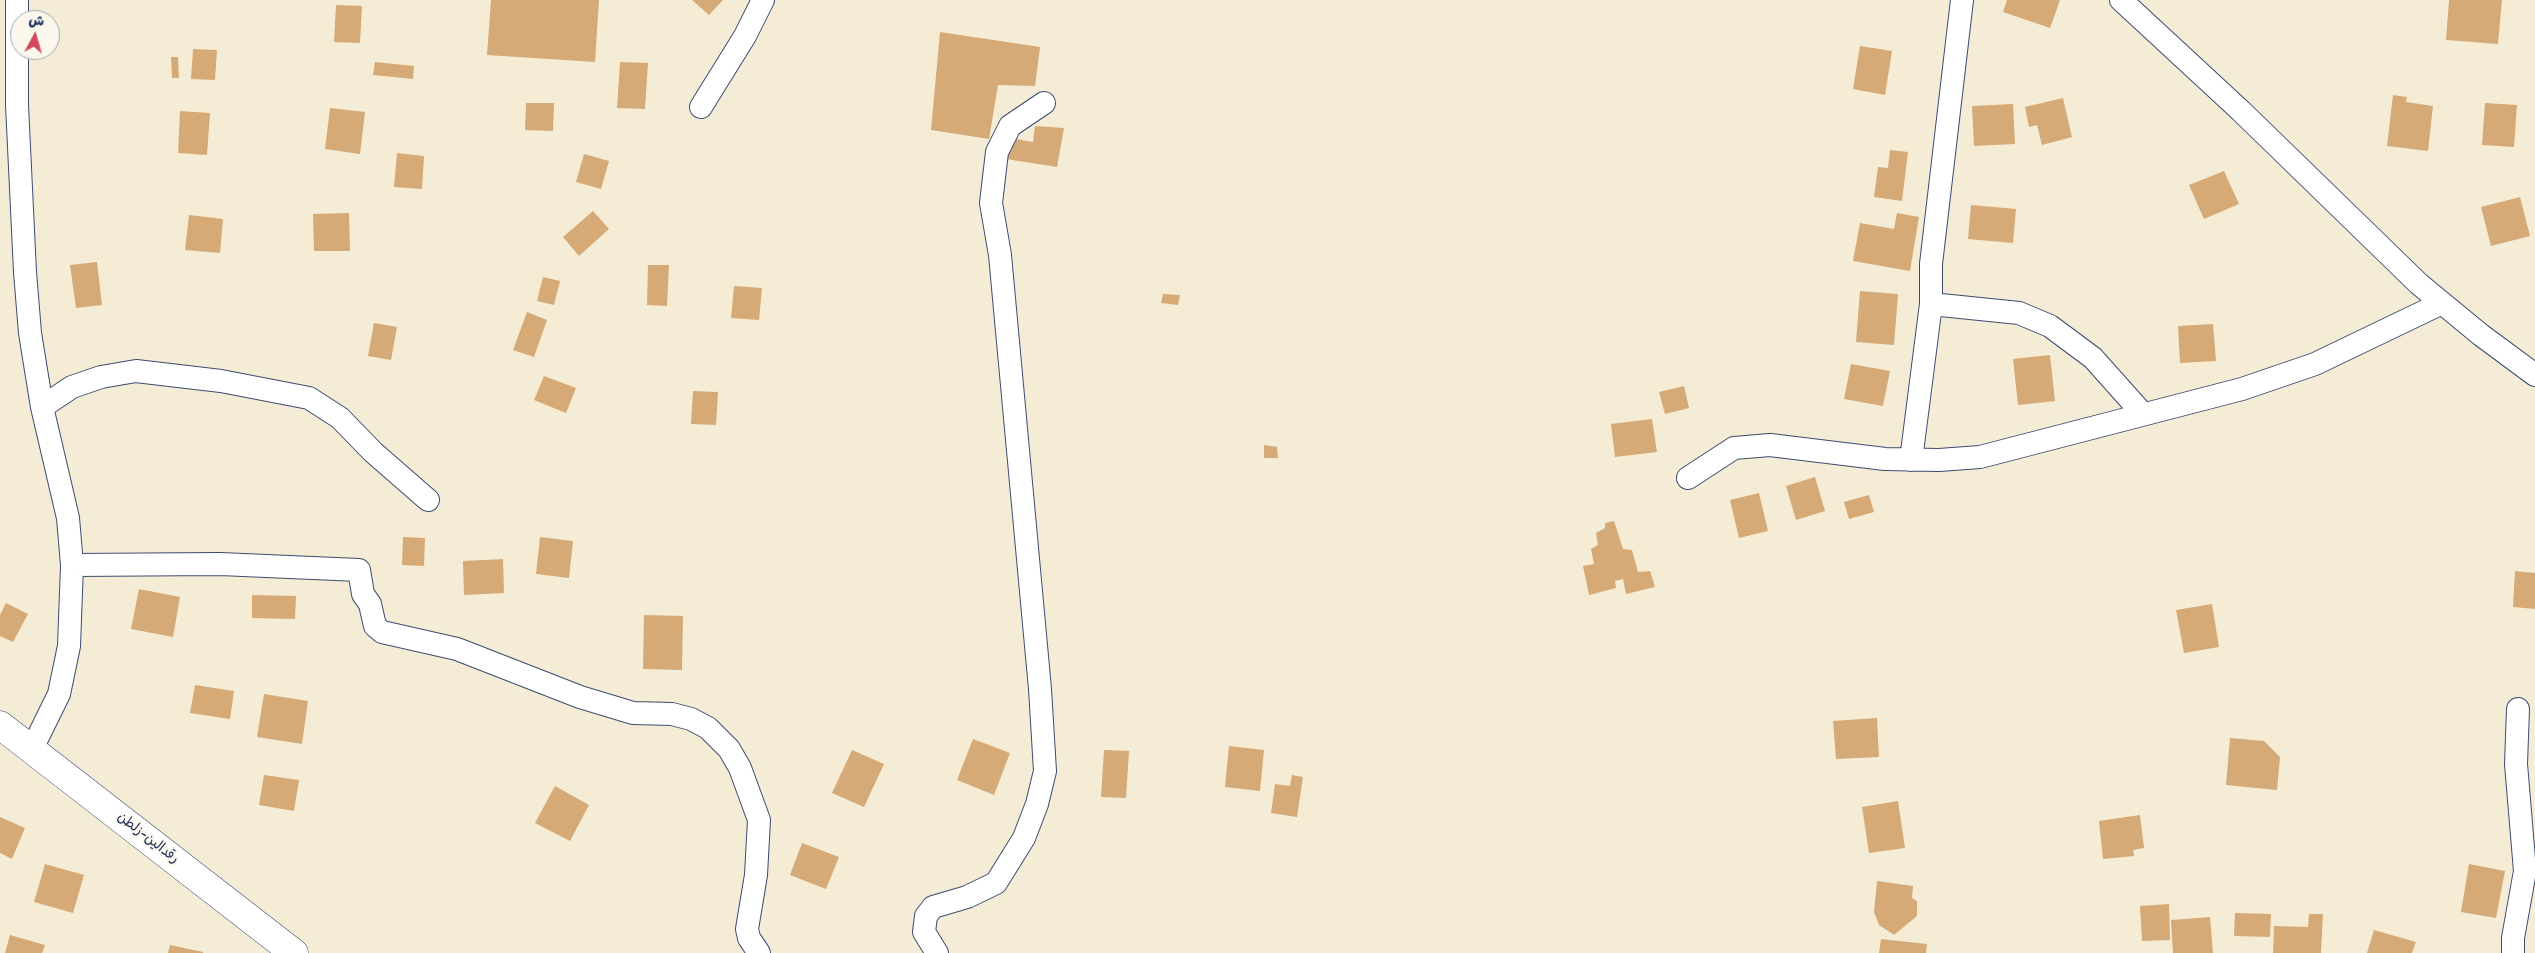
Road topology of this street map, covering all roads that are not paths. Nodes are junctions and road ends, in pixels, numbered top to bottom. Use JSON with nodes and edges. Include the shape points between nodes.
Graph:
{"nodes":[{"id":1,"x":17,"y":0,"type":"edge"},
{"id":2,"x":763,"y":0,"type":"edge"},
{"id":3,"x":1962,"y":0,"type":"edge"},
{"id":4,"x":2121,"y":0,"type":"edge"},
{"id":5,"x":1044,"y":103,"type":"dead end"},
{"id":6,"x":701,"y":107,"type":"dead end"},
{"id":7,"x":2442,"y":303,"type":"junction"},
{"id":8,"x":1931,"y":304,"type":"junction"},
{"id":9,"x":2535,"y":374,"type":"edge"},
{"id":10,"x":42,"y":406,"type":"junction"},
{"id":11,"x":2143,"y":414,"type":"junction"},
{"id":12,"x":1911,"y":460,"type":"junction"},
{"id":13,"x":1688,"y":478,"type":"dead end"},
{"id":14,"x":428,"y":500,"type":"dead end"},
{"id":15,"x":72,"y":565,"type":"junction"},
{"id":16,"x":2518,"y":709,"type":"dead end"},
{"id":17,"x":0,"y":725,"type":"edge"},
{"id":18,"x":32,"y":750,"type":"junction"},
{"id":19,"x":294,"y":953,"type":"edge"},
{"id":20,"x":759,"y":953,"type":"edge"},
{"id":21,"x":937,"y":953,"type":"edge"},
{"id":22,"x":2513,"y":953,"type":"edge"}],
"edges":[{"from":1,"to":10,"type":"street","via":[[17,105],[25,272],[30,333]]},
{"from":2,"to":6,"type":"street"},
{"from":3,"to":8,"type":"street","via":[[1930,264]]},
{"from":4,"to":7,"type":"street"},
{"from":5,"to":21,"type":"street","via":[[1010,126],[997,152],[990,203],[1000,255],[1045,771],[1024,838],[996,883],[967,897],[933,907],[926,916],[924,932]]},
{"from":7,"to":9,"type":"street"},
{"from":7,"to":11,"type":"street","via":[[2315,364],[2242,389]]},
{"from":8,"to":11,"type":"street","via":[[2019,313],[2050,326],[2093,358]]},
{"from":8,"to":12,"type":"street"},
{"from":10,"to":14,"type":"street","via":[[72,387],[101,377],[136,371],[221,381],[309,398],[340,418]]},
{"from":10,"to":15,"type":"street","via":[[68,518]]},
{"from":11,"to":12,"type":"street","via":[[1980,457]]},
{"from":12,"to":13,"type":"street","via":[[1770,445],[1734,448]]},
{"from":15,"to":18,"type":"street","via":[[69,646],[59,694]]},
{"from":15,"to":20,"type":"street","via":[[220,564],[359,570],[363,594],[370,604],[375,626],[382,632],[456,649],[580,697],[633,713],[672,714],[708,728],[729,749],[759,820],[756,875],[747,929]]},
{"from":16,"to":22,"type":"street","via":[[2516,764],[2525,871]]},
{"from":17,"to":18,"type":"main road","name":"رقدالين-زلطن"},
{"from":18,"to":19,"type":"main road","name":"رقدالين-زلطن"}]}
